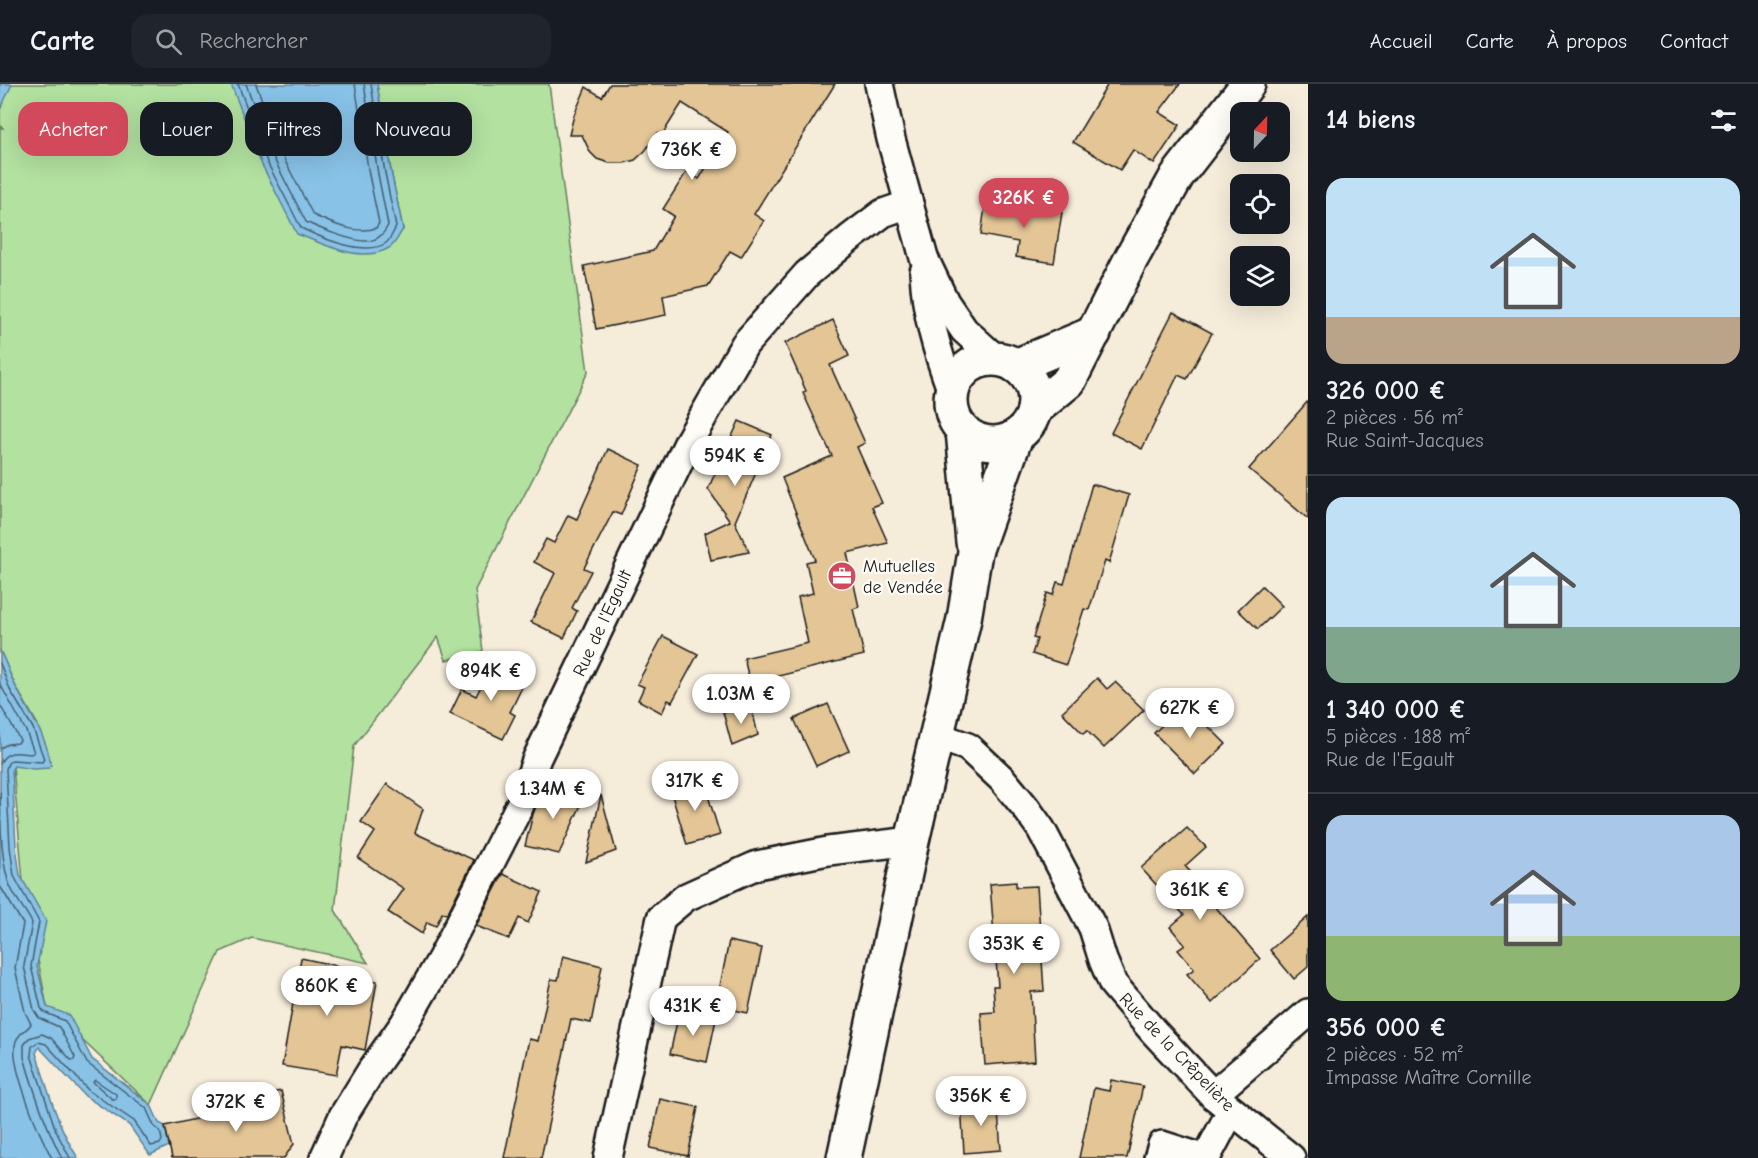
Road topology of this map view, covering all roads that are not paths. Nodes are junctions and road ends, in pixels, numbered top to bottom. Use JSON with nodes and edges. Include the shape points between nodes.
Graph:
{"nodes":[{"id":1,"x":879,"y":84,"type":"edge"},
{"id":2,"x":1248,"y":84,"type":"edge"},
{"id":3,"x":909,"y":204,"type":"junction"},
{"id":4,"x":924,"y":258,"type":"junction"},
{"id":5,"x":1094,"y":333,"type":"junction"},
{"id":6,"x":1007,"y":363,"type":"junction"},
{"id":7,"x":952,"y":392,"type":"junction"},
{"id":8,"x":1025,"y":423,"type":"junction"},
{"id":9,"x":963,"y":430,"type":"junction"},
{"id":10,"x":975,"y":552,"type":"junction"},
{"id":11,"x":937,"y":736,"type":"junction"},
{"id":12,"x":912,"y":841,"type":"junction"},
{"id":13,"x":1308,"y":1013,"type":"edge"},
{"id":14,"x":1222,"y":1103,"type":"junction"},
{"id":15,"x":324,"y":1158,"type":"edge"},
{"id":16,"x":608,"y":1158,"type":"edge"},
{"id":17,"x":844,"y":1158,"type":"edge"},
{"id":18,"x":1158,"y":1158,"type":"edge"},
{"id":19,"x":1204,"y":1158,"type":"edge"},
{"id":20,"x":1291,"y":1158,"type":"edge"}],
"edges":[{"from":1,"to":3,"type":"street"},
{"from":2,"to":5,"type":"main road","via":[[1177,176]]},
{"from":3,"to":4,"type":"street"},
{"from":3,"to":15,"type":"street","name":"Rue de l'Egault","via":[[883,213],[807,274],[745,344],[689,441],[484,878],[404,1024],[343,1116]]},
{"from":4,"to":6,"type":"street","via":[[945,302],[964,330]]},
{"from":4,"to":7,"type":"street","via":[[925,300]]},
{"from":5,"to":6,"type":"main road","via":[[1029,359]]},
{"from":5,"to":8,"type":"main road","via":[[1069,381]]},
{"from":6,"to":7,"type":"main road","via":[[985,360],[974,364],[956,380]]},
{"from":6,"to":8,"type":"main road","via":[[1025,375],[1031,385],[1034,397]]},
{"from":7,"to":9,"type":"main road","via":[[953,412]]},
{"from":8,"to":9,"type":"main road","via":[[1003,442],[974,439]]},
{"from":8,"to":10,"type":"main road"},
{"from":9,"to":10,"type":"main road"},
{"from":10,"to":11,"type":"main road"},
{"from":11,"to":12,"type":"main road"},
{"from":11,"to":14,"type":"street","name":"Rue de la Crêpelière","via":[[968,747],[1026,808],[1089,919],[1113,984]]},
{"from":12,"to":16,"type":"street","via":[[757,865],[686,897],[662,918]]},
{"from":12,"to":17,"type":"main road"},
{"from":13,"to":14,"type":"street"},
{"from":14,"to":19,"type":"street"},
{"from":14,"to":20,"type":"street","name":"Rue de la Crêpelière"},
{"from":18,"to":19,"type":"street","via":[[1162,1145]]}]}
